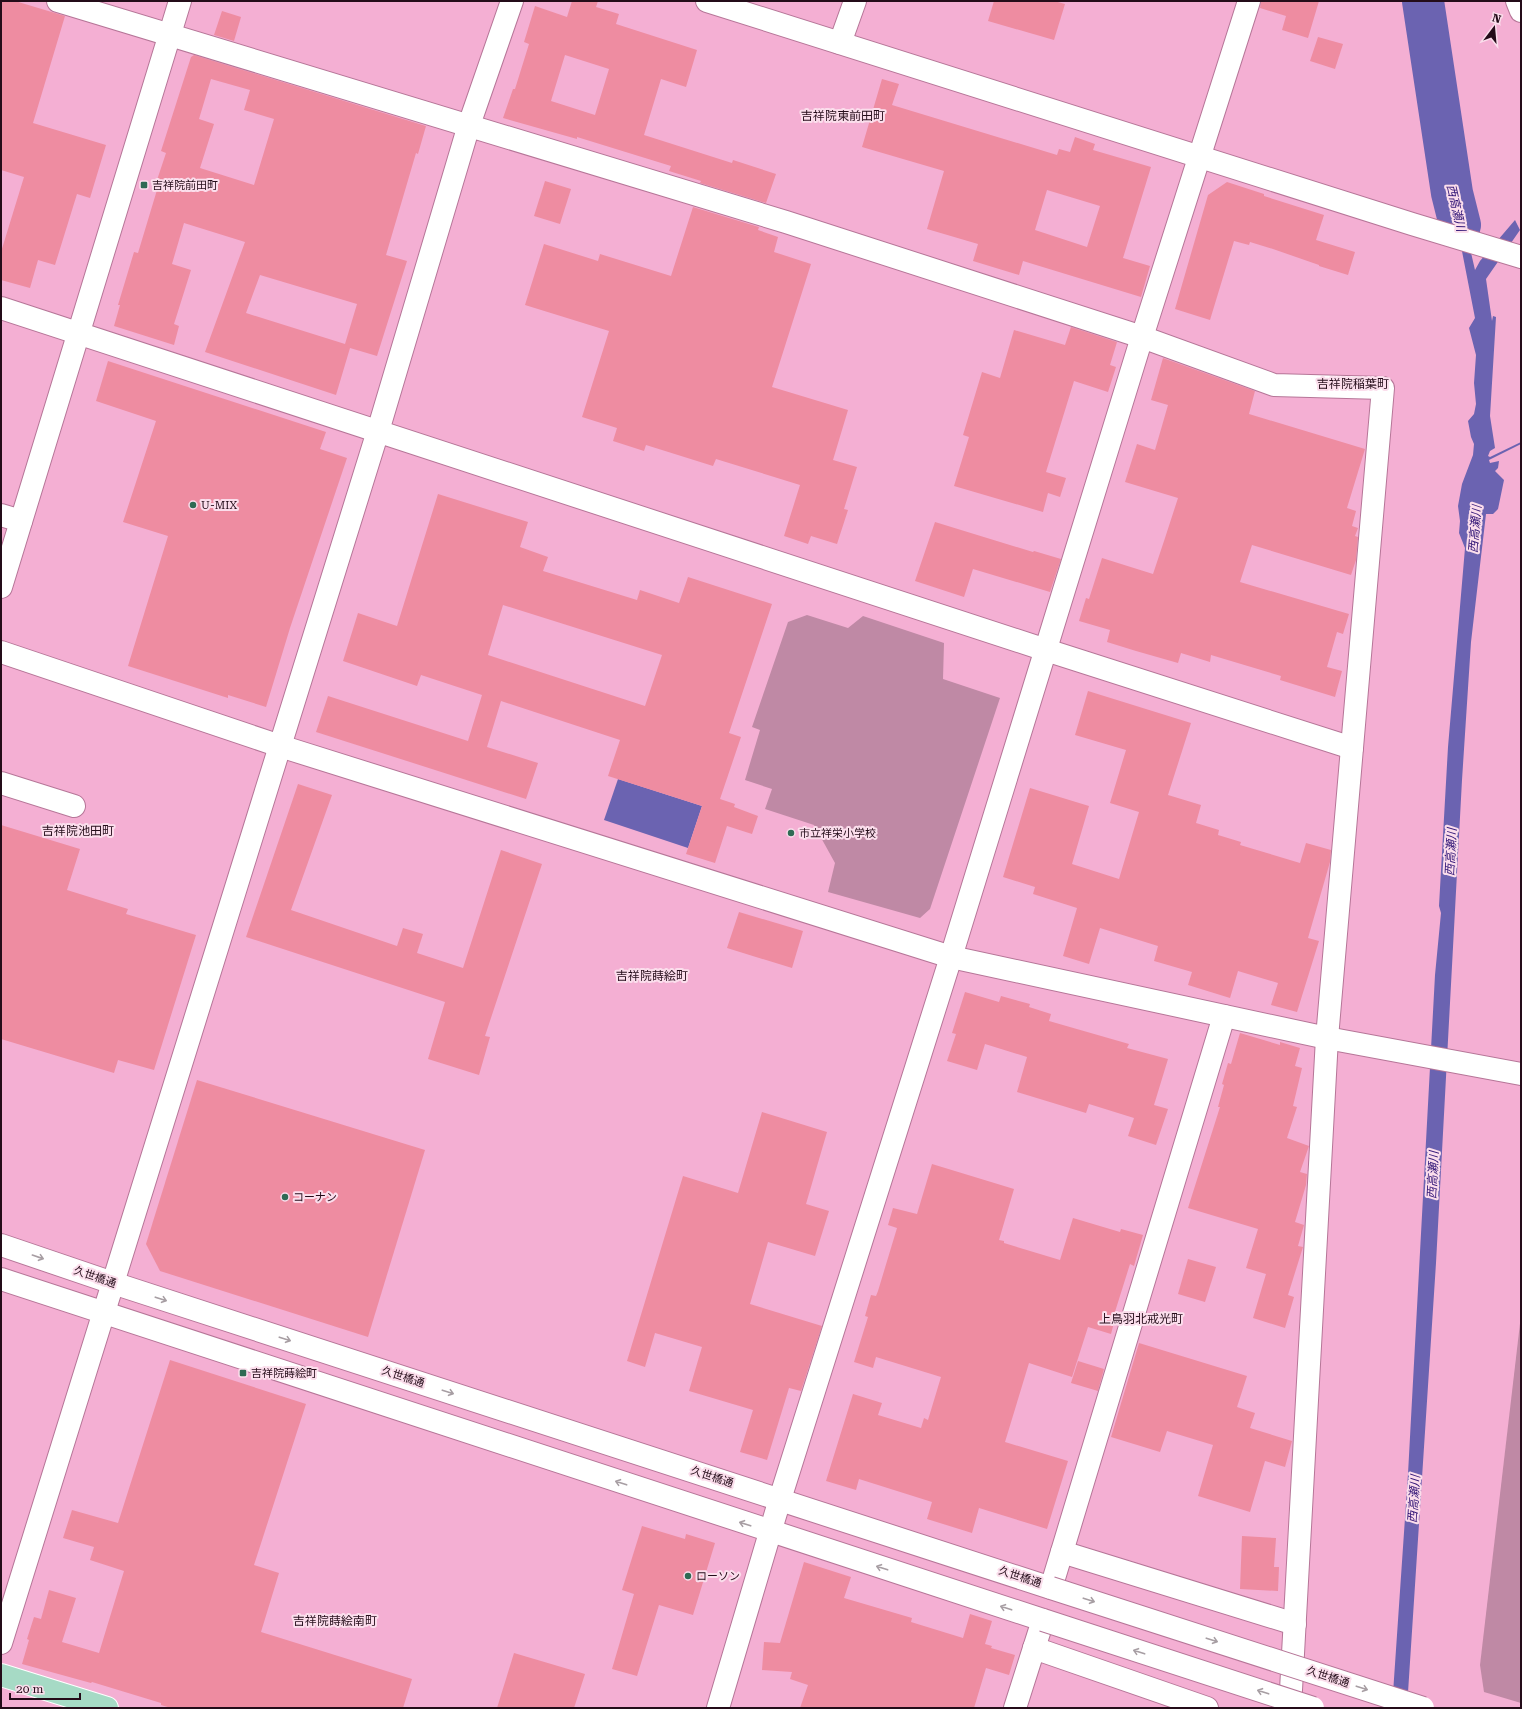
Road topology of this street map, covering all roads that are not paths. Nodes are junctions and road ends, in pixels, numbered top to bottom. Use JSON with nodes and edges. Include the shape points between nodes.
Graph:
{"nodes":[{"id":1,"x":58,"y":1,"type":"edge"},
{"id":2,"x":180,"y":1,"type":"edge"},
{"id":3,"x":512,"y":1,"type":"edge"},
{"id":4,"x":707,"y":1,"type":"edge"},
{"id":5,"x":855,"y":1,"type":"edge"},
{"id":6,"x":1249,"y":1,"type":"edge"},
{"id":7,"x":1518,"y":1,"type":"edge"},
{"id":8,"x":1521,"y":12,"type":"edge"},
{"id":9,"x":170,"y":36,"type":"junction"},
{"id":10,"x":840,"y":43,"type":"junction"},
{"id":11,"x":469,"y":125,"type":"junction"},
{"id":12,"x":1200,"y":157,"type":"junction"},
{"id":13,"x":1521,"y":256,"type":"edge"},
{"id":14,"x":1,"y":308,"type":"edge"},
{"id":15,"x":78,"y":334,"type":"junction"},
{"id":16,"x":1142,"y":337,"type":"junction"},
{"id":17,"x":378,"y":431,"type":"junction"},
{"id":18,"x":1,"y":515,"type":"edge"},
{"id":19,"x":22,"y":521,"type":"junction"},
{"id":20,"x":1,"y":587,"type":"edge"},
{"id":21,"x":1046,"y":650,"type":"junction"},
{"id":22,"x":1,"y":652,"type":"edge"},
{"id":23,"x":280,"y":746,"type":"junction"},
{"id":24,"x":1352,"y":748,"type":"junction"},
{"id":25,"x":1,"y":783,"type":"edge"},
{"id":26,"x":74,"y":806,"type":"dead end"},
{"id":27,"x":951,"y":957,"type":"junction"},
{"id":28,"x":1224,"y":1016,"type":"junction"},
{"id":29,"x":1327,"y":1038,"type":"junction"},
{"id":30,"x":1521,"y":1074,"type":"edge"},
{"id":31,"x":1,"y":1244,"type":"edge"},
{"id":32,"x":1,"y":1279,"type":"edge"},
{"id":33,"x":113,"y":1283,"type":"junction"},
{"id":34,"x":104,"y":1313,"type":"junction"},
{"id":35,"x":780,"y":1499,"type":"junction"},
{"id":36,"x":770,"y":1532,"type":"junction"},
{"id":37,"x":1062,"y":1552,"type":"junction"},
{"id":38,"x":1051,"y":1588,"type":"junction"},
{"id":39,"x":1043,"y":1620,"type":"junction"},
{"id":40,"x":1295,"y":1624,"type":"junction"},
{"id":41,"x":1,"y":1643,"type":"edge"},
{"id":42,"x":1034,"y":1648,"type":"junction"},
{"id":43,"x":1,"y":1675,"type":"edge"},
{"id":44,"x":107,"y":1708,"type":"edge"},
{"id":45,"x":718,"y":1708,"type":"edge"},
{"id":46,"x":1015,"y":1708,"type":"edge"},
{"id":47,"x":1207,"y":1708,"type":"edge"},
{"id":48,"x":1290,"y":1708,"type":"edge"},
{"id":49,"x":1313,"y":1708,"type":"edge"},
{"id":50,"x":1423,"y":1708,"type":"edge"}],
"edges":[{"from":1,"to":9,"type":"street"},
{"from":2,"to":9,"type":"street"},
{"from":3,"to":11,"type":"street"},
{"from":4,"to":10,"type":"street"},
{"from":5,"to":10,"type":"street"},
{"from":6,"to":12,"type":"street"},
{"from":7,"to":8,"type":"street"},
{"from":9,"to":11,"type":"street"},
{"from":9,"to":15,"type":"street"},
{"from":10,"to":12,"type":"street"},
{"from":11,"to":16,"type":"street","via":[[786,222]]},
{"from":11,"to":17,"type":"street"},
{"from":12,"to":13,"type":"street"},
{"from":12,"to":16,"type":"street"},
{"from":14,"to":15,"type":"street"},
{"from":15,"to":17,"type":"street"},
{"from":15,"to":19,"type":"street"},
{"from":16,"to":21,"type":"street"},
{"from":16,"to":24,"type":"street","via":[[1274,385],[1383,388]]},
{"from":17,"to":21,"type":"street"},
{"from":17,"to":23,"type":"street"},
{"from":18,"to":19,"type":"street"},
{"from":19,"to":20,"type":"street"},
{"from":21,"to":24,"type":"street"},
{"from":21,"to":27,"type":"street"},
{"from":22,"to":23,"type":"street"},
{"from":23,"to":27,"type":"street"},
{"from":23,"to":33,"type":"street"},
{"from":24,"to":29,"type":"street"},
{"from":25,"to":26,"type":"street"},
{"from":27,"to":28,"type":"street"},
{"from":27,"to":35,"type":"street"},
{"from":28,"to":29,"type":"street"},
{"from":28,"to":37,"type":"street"},
{"from":29,"to":30,"type":"street"},
{"from":29,"to":40,"type":"street"},
{"from":31,"to":33,"type":"street","name":"久世橋通","one_way":true},
{"from":32,"to":34,"type":"street"},
{"from":33,"to":34,"type":"street"},
{"from":33,"to":35,"type":"street","name":"久世橋通","one_way":true},
{"from":36,"to":34,"type":"street","one_way":true},
{"from":34,"to":41,"type":"street"},
{"from":35,"to":36,"type":"street"},
{"from":35,"to":38,"type":"street","name":"久世橋通"},
{"from":39,"to":36,"type":"street","one_way":true},
{"from":36,"to":45,"type":"street"},
{"from":37,"to":38,"type":"street"},
{"from":37,"to":40,"type":"street"},
{"from":38,"to":50,"type":"street","name":"久世橋通","one_way":true,"bridge":true},
{"from":39,"to":42,"type":"street"},
{"from":49,"to":39,"type":"street","one_way":true,"bridge":true},
{"from":40,"to":48,"type":"street"},
{"from":42,"to":46,"type":"street"},
{"from":42,"to":47,"type":"street"},
{"from":43,"to":44,"type":"main road"}]}
